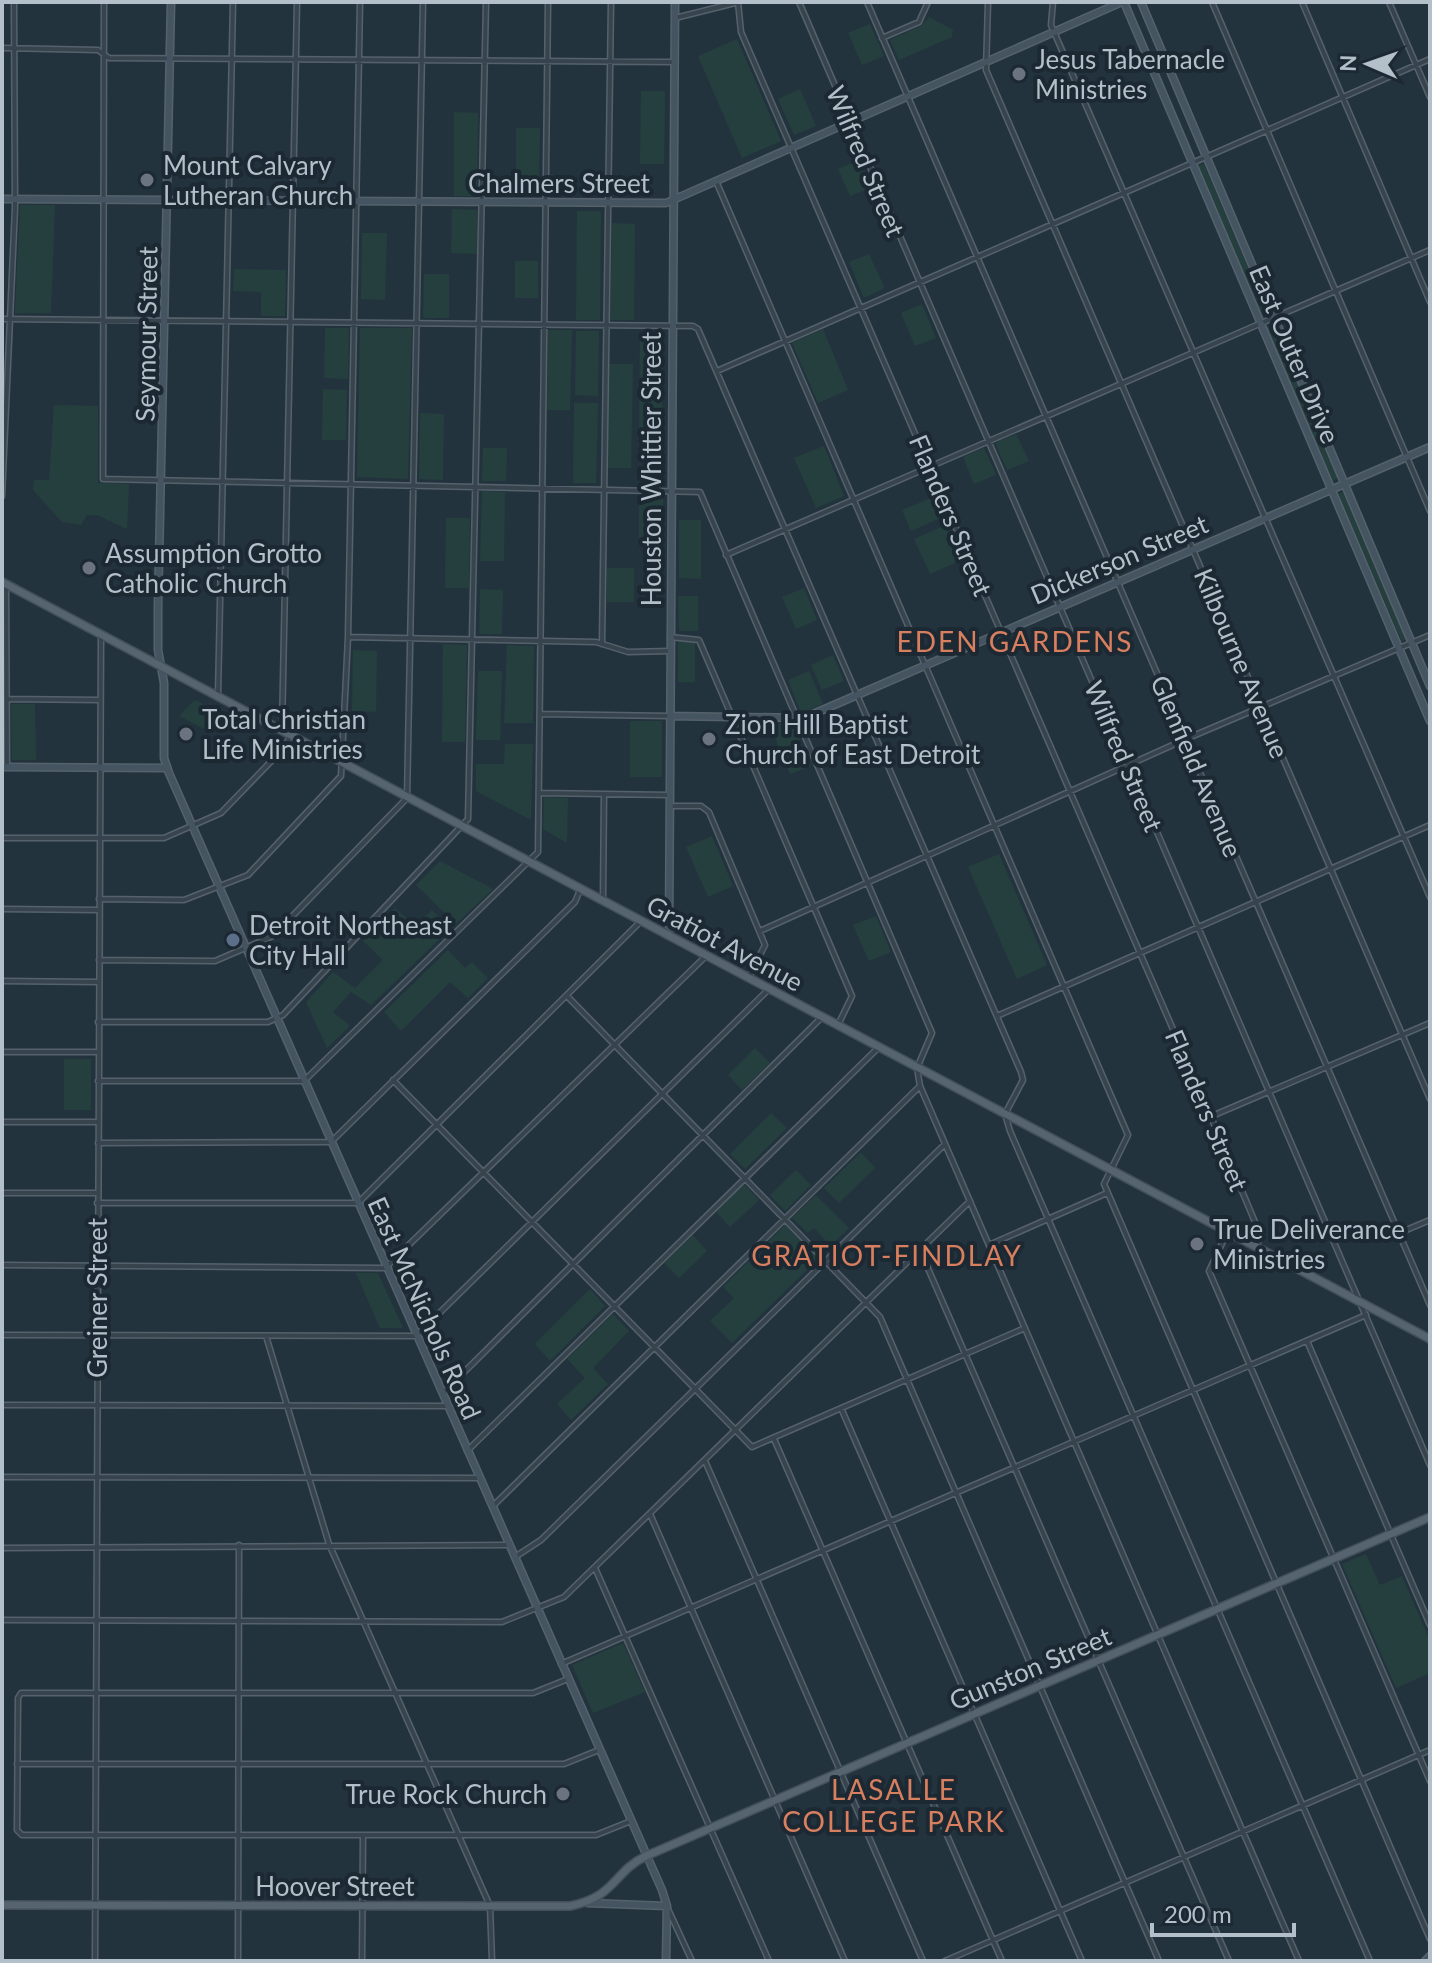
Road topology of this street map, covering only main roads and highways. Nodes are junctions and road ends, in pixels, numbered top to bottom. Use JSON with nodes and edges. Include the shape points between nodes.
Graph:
{"nodes":[{"id":1,"x":4,"y":583,"type":"edge"},
{"id":2,"x":1430,"y":1339,"type":"edge"},
{"id":3,"x":1430,"y":1517,"type":"edge"},
{"id":4,"x":587,"y":1903,"type":"joint"},
{"id":5,"x":2,"y":1905,"type":"edge"}],
"edges":[{"from":1,"to":2,"type":"main road","name":"Gratiot Avenue"},
{"from":3,"to":4,"type":"main road","name":"Gunston Street","via":[[646,1856]]},
{"from":4,"to":5,"type":"main road","name":"Hoover Street"}]}
